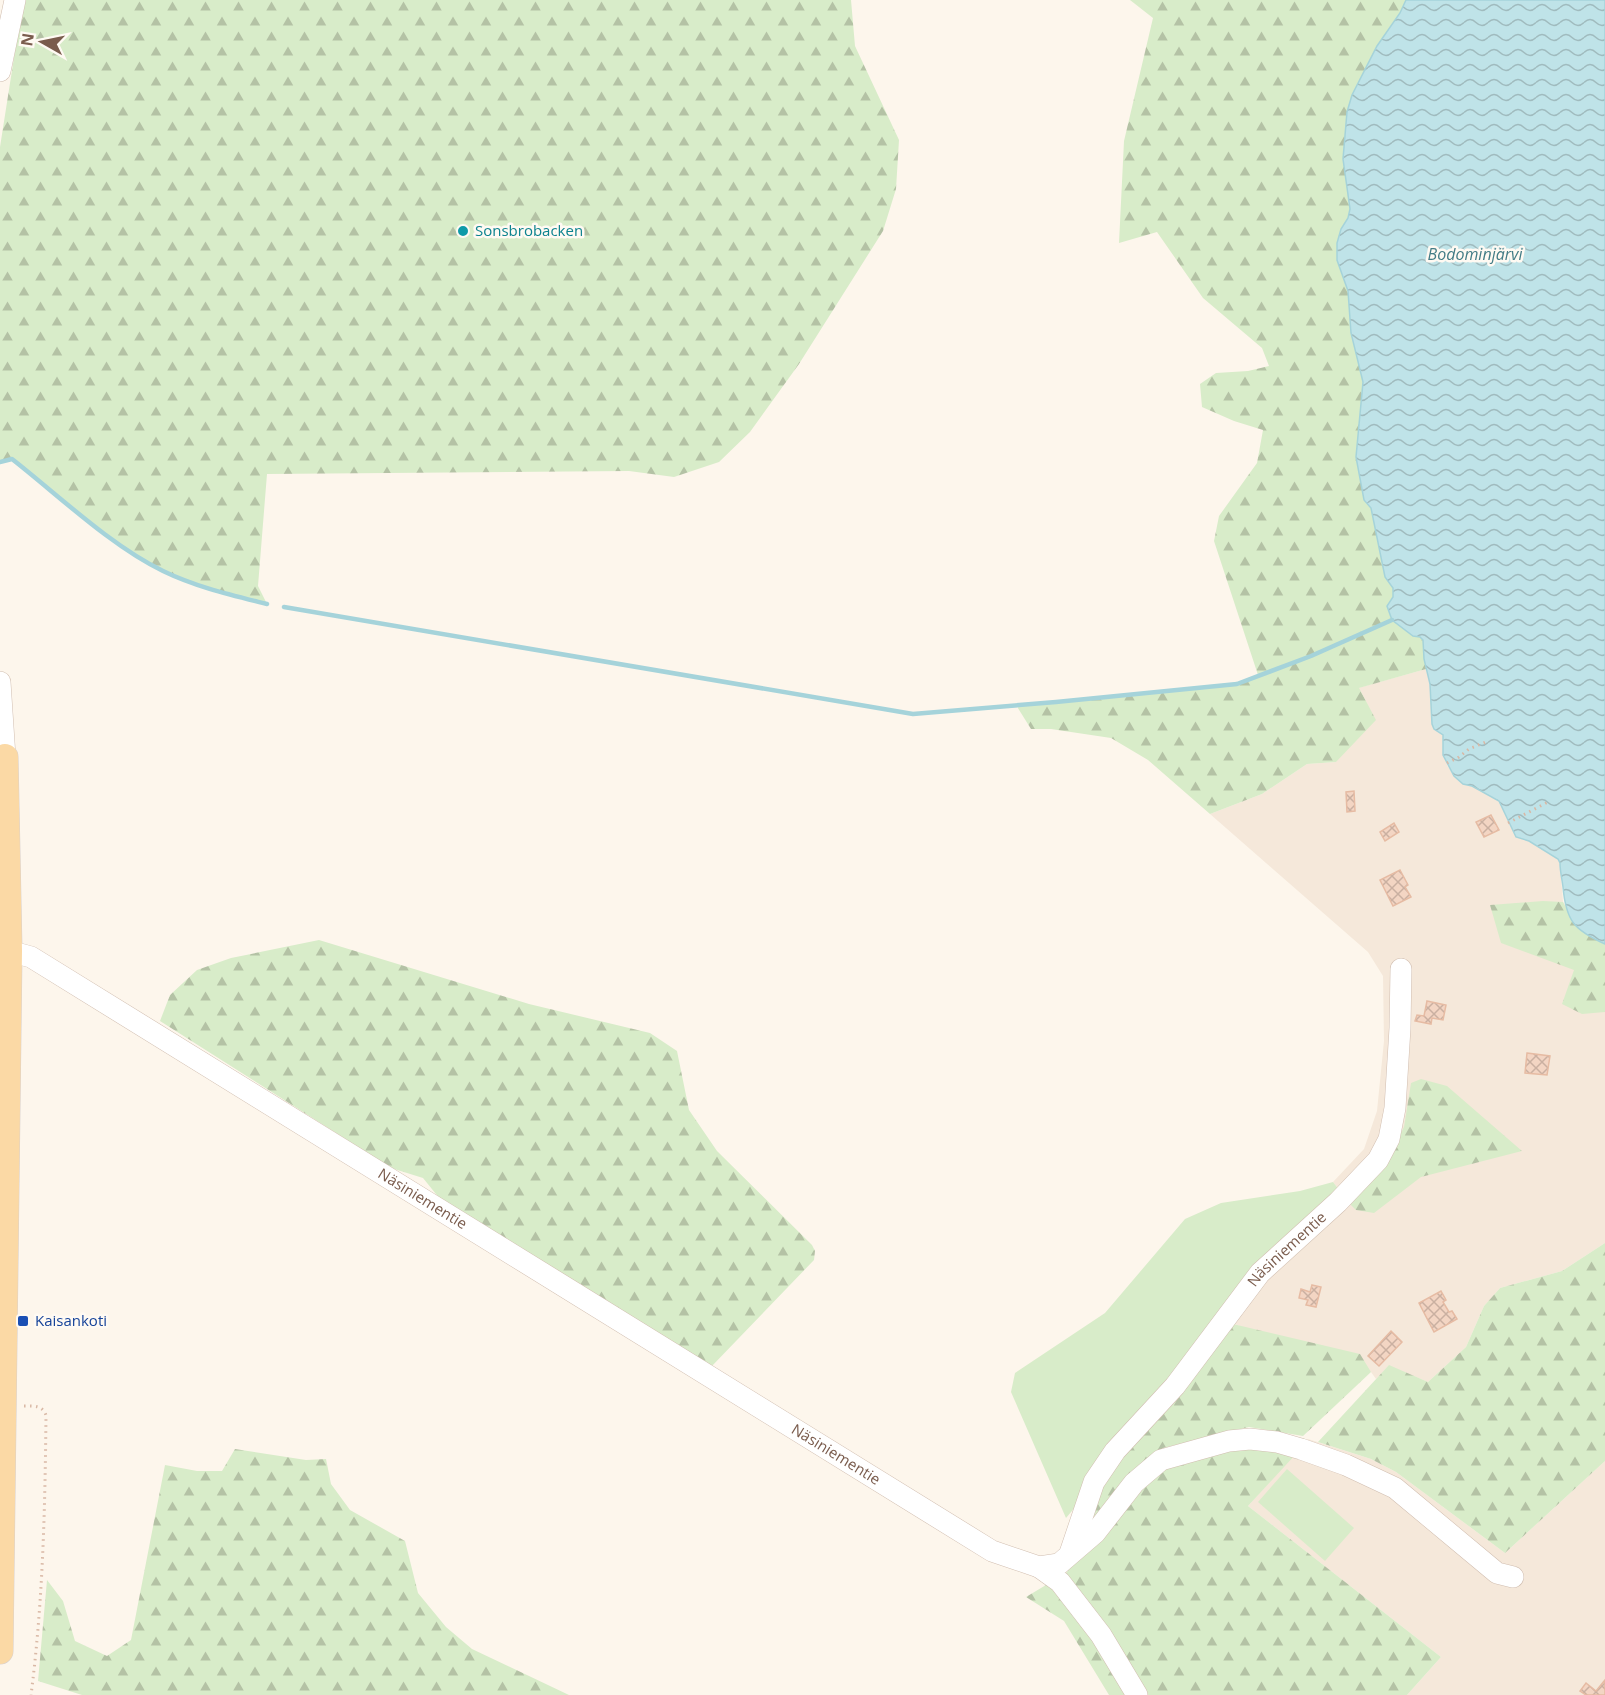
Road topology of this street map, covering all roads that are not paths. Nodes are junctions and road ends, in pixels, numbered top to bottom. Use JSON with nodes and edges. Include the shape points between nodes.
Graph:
{"nodes":[{"id":1,"x":15,"y":0,"type":"edge"},
{"id":2,"x":0,"y":71,"type":"edge"},
{"id":3,"x":0,"y":682,"type":"edge"},
{"id":4,"x":3,"y":757,"type":"edge"},
{"id":5,"x":9,"y":951,"type":"junction"},
{"id":6,"x":1401,"y":969,"type":"dead end"},
{"id":7,"x":4,"y":1093,"type":"edge"},
{"id":8,"x":2,"y":1447,"type":"edge"},
{"id":9,"x":1069,"y":1557,"type":"junction"},
{"id":10,"x":1039,"y":1567,"type":"junction"},
{"id":11,"x":1513,"y":1577,"type":"dead end"},
{"id":12,"x":0,"y":1651,"type":"edge"},
{"id":13,"x":1137,"y":1695,"type":"edge"}],
"edges":[{"from":1,"to":2,"type":"street"},
{"from":3,"to":4,"type":"street"},
{"from":4,"to":5,"type":"main road"},
{"from":5,"to":7,"type":"main road"},
{"from":5,"to":10,"type":"street","name":"Näsiniementie","via":[[32,957],[955,1529],[992,1551]]},
{"from":6,"to":9,"type":"street","name":"Näsiniementie","via":[[1395,1108],[1389,1139],[1378,1160],[1260,1274],[1175,1386],[1115,1451],[1094,1482]]},
{"from":7,"to":8,"type":"main road"},
{"from":8,"to":12,"type":"main road"},
{"from":9,"to":10,"type":"street","via":[[1059,1564]]},
{"from":9,"to":11,"type":"street","via":[[1095,1533],[1134,1483],[1161,1460],[1228,1441],[1250,1439],[1302,1449],[1395,1488],[1497,1573]]},
{"from":10,"to":13,"type":"street","name":"Näsiniementie","via":[[1060,1582],[1094,1626]]}]}
